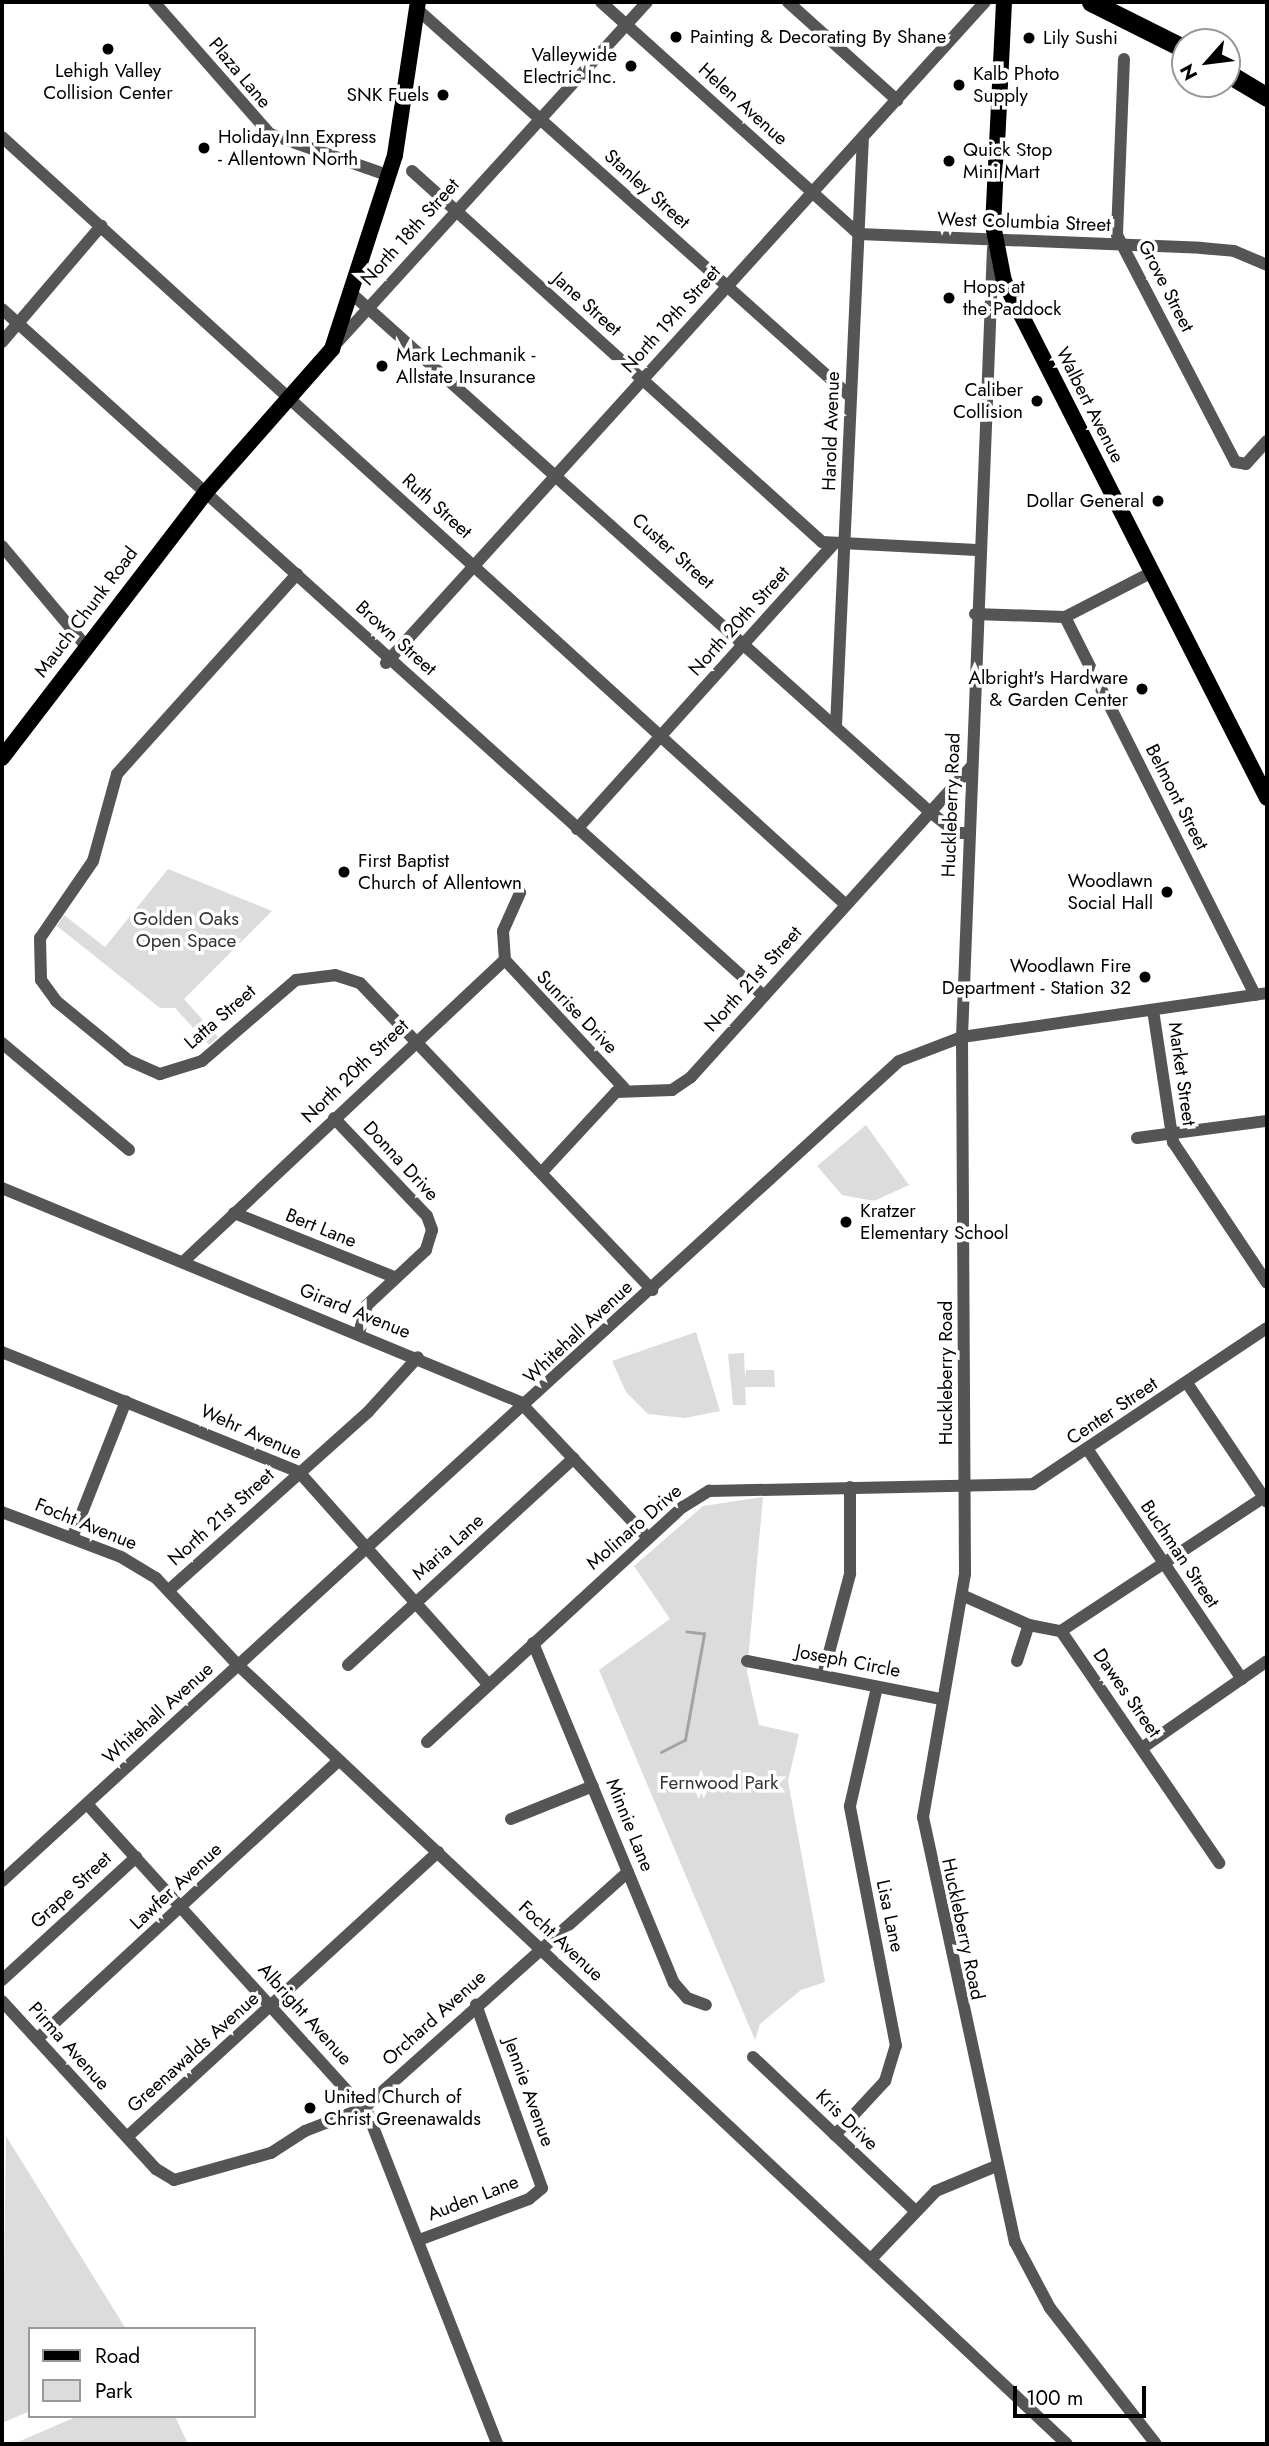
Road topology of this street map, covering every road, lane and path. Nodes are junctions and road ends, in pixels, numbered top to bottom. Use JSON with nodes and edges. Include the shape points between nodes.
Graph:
{"nodes":[{"id":1,"x":154,"y":2,"type":"edge"},
{"id":2,"x":601,"y":2,"type":"edge"},
{"id":3,"x":647,"y":2,"type":"edge"},
{"id":4,"x":788,"y":2,"type":"edge"},
{"id":5,"x":985,"y":2,"type":"edge"},
{"id":6,"x":1004,"y":2,"type":"edge"},
{"id":7,"x":1091,"y":2,"type":"edge"},
{"id":8,"x":1118,"y":2,"type":"edge"},
{"id":9,"x":417,"y":6,"type":"edge"},
{"id":10,"x":626,"y":24,"type":"junction"},
{"id":11,"x":1171,"y":29,"type":"edge"},
{"id":12,"x":1171,"y":42,"type":"edge"},
{"id":13,"x":1124,"y":59,"type":"dead end"},
{"id":14,"x":1241,"y":67,"type":"edge"},
{"id":15,"x":1241,"y":81,"type":"edge"},
{"id":16,"x":1267,"y":83,"type":"edge"},
{"id":17,"x":1267,"y":97,"type":"edge"},
{"id":18,"x":897,"y":100,"type":"junction"},
{"id":19,"x":540,"y":120,"type":"junction"},
{"id":20,"x":2,"y":137,"type":"edge"},
{"id":21,"x":863,"y":137,"type":"junction"},
{"id":22,"x":412,"y":171,"type":"dead end"},
{"id":23,"x":390,"y":176,"type":"junction"},
{"id":24,"x":813,"y":192,"type":"junction"},
{"id":25,"x":457,"y":212,"type":"junction"},
{"id":26,"x":101,"y":226,"type":"junction"},
{"id":27,"x":859,"y":234,"type":"junction"},
{"id":28,"x":993,"y":242,"type":"junction"},
{"id":29,"x":1123,"y":245,"type":"junction"},
{"id":30,"x":1267,"y":265,"type":"edge"},
{"id":31,"x":727,"y":287,"type":"junction"},
{"id":32,"x":351,"y":293,"type":"junction"},
{"id":33,"x":370,"y":307,"type":"junction"},
{"id":34,"x":2,"y":309,"type":"edge"},
{"id":35,"x":18,"y":323,"type":"junction"},
{"id":36,"x":2,"y":342,"type":"edge"},
{"id":37,"x":332,"y":349,"type":"junction"},
{"id":38,"x":643,"y":380,"type":"junction"},
{"id":39,"x":288,"y":397,"type":"junction"},
{"id":40,"x":851,"y":397,"type":"junction"},
{"id":41,"x":1267,"y":441,"type":"edge"},
{"id":42,"x":558,"y":474,"type":"junction"},
{"id":43,"x":206,"y":492,"type":"junction"},
{"id":44,"x":2,"y":546,"type":"edge"},
{"id":45,"x":838,"y":547,"type":"junction"},
{"id":46,"x":977,"y":550,"type":"junction"},
{"id":47,"x":475,"y":565,"type":"junction"},
{"id":48,"x":1152,"y":572,"type":"junction"},
{"id":49,"x":297,"y":574,"type":"junction"},
{"id":50,"x":975,"y":614,"type":"junction"},
{"id":51,"x":1065,"y":617,"type":"junction"},
{"id":52,"x":745,"y":642,"type":"junction"},
{"id":53,"x":86,"y":646,"type":"junction"},
{"id":54,"x":388,"y":661,"type":"junction"},
{"id":55,"x":836,"y":726,"type":"junction"},
{"id":56,"x":661,"y":735,"type":"junction"},
{"id":57,"x":2,"y":758,"type":"edge"},
{"id":58,"x":971,"y":767,"type":"junction"},
{"id":59,"x":1267,"y":798,"type":"edge"},
{"id":60,"x":929,"y":811,"type":"junction"},
{"id":61,"x":577,"y":829,"type":"junction"},
{"id":62,"x":969,"y":833,"type":"junction"},
{"id":63,"x":520,"y":893,"type":"dead end"},
{"id":64,"x":846,"y":905,"type":"junction"},
{"id":65,"x":505,"y":960,"type":"junction"},
{"id":66,"x":1261,"y":994,"type":"edge"},
{"id":67,"x":764,"y":996,"type":"junction"},
{"id":68,"x":1153,"y":1010,"type":"junction"},
{"id":69,"x":962,"y":1037,"type":"junction"},
{"id":70,"x":417,"y":1039,"type":"junction"},
{"id":71,"x":2,"y":1043,"type":"edge"},
{"id":72,"x":624,"y":1088,"type":"junction"},
{"id":73,"x":334,"y":1118,"type":"junction"},
{"id":74,"x":1267,"y":1121,"type":"edge"},
{"id":75,"x":1170,"y":1134,"type":"junction"},
{"id":76,"x":1137,"y":1138,"type":"dead end"},
{"id":77,"x":129,"y":1150,"type":"dead end"},
{"id":78,"x":542,"y":1172,"type":"junction"},
{"id":79,"x":2,"y":1188,"type":"edge"},
{"id":80,"x":234,"y":1213,"type":"junction"},
{"id":81,"x":183,"y":1262,"type":"junction"},
{"id":82,"x":394,"y":1278,"type":"junction"},
{"id":83,"x":1267,"y":1283,"type":"edge"},
{"id":84,"x":652,"y":1290,"type":"junction"},
{"id":85,"x":1267,"y":1328,"type":"edge"},
{"id":86,"x":359,"y":1333,"type":"junction"},
{"id":87,"x":2,"y":1352,"type":"edge"},
{"id":88,"x":418,"y":1357,"type":"junction"},
{"id":89,"x":1187,"y":1383,"type":"junction"},
{"id":90,"x":126,"y":1401,"type":"junction"},
{"id":91,"x":525,"y":1407,"type":"junction"},
{"id":92,"x":1088,"y":1450,"type":"junction"},
{"id":93,"x":574,"y":1458,"type":"junction"},
{"id":94,"x":299,"y":1472,"type":"junction"},
{"id":95,"x":850,"y":1487,"type":"junction"},
{"id":96,"x":966,"y":1487,"type":"junction"},
{"id":97,"x":1266,"y":1498,"type":"edge"},
{"id":98,"x":2,"y":1512,"type":"edge"},
{"id":99,"x":72,"y":1538,"type":"junction"},
{"id":100,"x":648,"y":1538,"type":"junction"},
{"id":101,"x":368,"y":1549,"type":"junction"},
{"id":102,"x":1164,"y":1565,"type":"junction"},
{"id":103,"x":169,"y":1590,"type":"junction"},
{"id":104,"x":964,"y":1596,"type":"junction"},
{"id":105,"x":415,"y":1603,"type":"junction"},
{"id":106,"x":1029,"y":1625,"type":"junction"},
{"id":107,"x":1061,"y":1631,"type":"junction"},
{"id":108,"x":533,"y":1643,"type":"junction"},
{"id":109,"x":747,"y":1661,"type":"dead end"},
{"id":110,"x":1017,"y":1661,"type":"dead end"},
{"id":111,"x":1267,"y":1661,"type":"edge"},
{"id":112,"x":348,"y":1665,"type":"dead end"},
{"id":113,"x":239,"y":1666,"type":"junction"},
{"id":114,"x":822,"y":1675,"type":"junction"},
{"id":115,"x":1241,"y":1679,"type":"junction"},
{"id":116,"x":488,"y":1684,"type":"junction"},
{"id":117,"x":877,"y":1687,"type":"junction"},
{"id":118,"x":941,"y":1699,"type":"junction"},
{"id":119,"x":427,"y":1742,"type":"dead end"},
{"id":120,"x":1142,"y":1748,"type":"junction"},
{"id":121,"x":339,"y":1760,"type":"junction"},
{"id":122,"x":593,"y":1786,"type":"junction"},
{"id":123,"x":87,"y":1804,"type":"junction"},
{"id":124,"x":511,"y":1819,"type":"dead end"},
{"id":125,"x":438,"y":1853,"type":"junction"},
{"id":126,"x":136,"y":1857,"type":"junction"},
{"id":127,"x":1219,"y":1863,"type":"dead end"},
{"id":128,"x":628,"y":1872,"type":"junction"},
{"id":129,"x":2,"y":1881,"type":"edge"},
{"id":130,"x":181,"y":1907,"type":"junction"},
{"id":131,"x":539,"y":1948,"type":"junction"},
{"id":132,"x":2,"y":1980,"type":"edge"},
{"id":133,"x":2,"y":2001,"type":"edge"},
{"id":134,"x":706,"y":2005,"type":"dead end"},
{"id":135,"x":477,"y":2006,"type":"junction"},
{"id":136,"x":271,"y":2007,"type":"junction"},
{"id":137,"x":37,"y":2039,"type":"junction"},
{"id":138,"x":753,"y":2057,"type":"dead end"},
{"id":139,"x":364,"y":2108,"type":"junction"},
{"id":140,"x":835,"y":2135,"type":"junction"},
{"id":141,"x":127,"y":2137,"type":"junction"},
{"id":142,"x":994,"y":2167,"type":"junction"},
{"id":143,"x":165,"y":2179,"type":"joint"},
{"id":144,"x":540,"y":2192,"type":"joint"},
{"id":145,"x":915,"y":2211,"type":"junction"},
{"id":146,"x":419,"y":2239,"type":"junction"},
{"id":147,"x":871,"y":2259,"type":"junction"},
{"id":148,"x":497,"y":2444,"type":"edge"},
{"id":149,"x":1067,"y":2444,"type":"edge"},
{"id":150,"x":1156,"y":2444,"type":"edge"}],
"edges":[{"from":1,"to":23,"type":"street","name":"Plaza Lane","via":[[270,134]]},
{"from":2,"to":10,"type":"street","name":"Helen Avenue"},
{"from":3,"to":10,"type":"street","name":"North 18th Street"},
{"from":4,"to":18,"type":"street"},
{"from":5,"to":18,"type":"street","name":"North 19th Street"},
{"from":6,"to":28,"type":"main road","name":"Walbert Avenue"},
{"from":7,"to":12,"type":"highway"},
{"from":8,"to":11,"type":"highway"},
{"from":9,"to":19,"type":"street","name":"Stanley Street"},
{"from":9,"to":23,"type":"main road"},
{"from":10,"to":19,"type":"street","name":"North 18th Street"},
{"from":10,"to":24,"type":"street","name":"Helen Avenue"},
{"from":13,"to":29,"type":"street","name":"Grove Street","via":[[1117,236]]},
{"from":14,"to":16,"type":"highway"},
{"from":15,"to":17,"type":"highway"},
{"from":18,"to":21,"type":"street","name":"North 19th Street"},
{"from":19,"to":25,"type":"street","name":"North 18th Street"},
{"from":19,"to":31,"type":"street","name":"Stanley Street"},
{"from":20,"to":26,"type":"street","name":"Ruth Street"},
{"from":21,"to":24,"type":"street","name":"North 19th Street"},
{"from":21,"to":27,"type":"street","name":"Harold Avenue"},
{"from":22,"to":25,"type":"street","name":"Jane Street"},
{"from":23,"to":32,"type":"main road"},
{"from":24,"to":27,"type":"street","name":"Helen Avenue"},
{"from":24,"to":31,"type":"street","name":"North 19th Street"},
{"from":25,"to":33,"type":"street","name":"North 18th Street"},
{"from":25,"to":38,"type":"street","name":"Jane Street"},
{"from":26,"to":35,"type":"street"},
{"from":26,"to":39,"type":"street","name":"Ruth Street"},
{"from":27,"to":28,"type":"street","name":"West Columbia Street"},
{"from":27,"to":40,"type":"street","name":"Harold Avenue"},
{"from":28,"to":29,"type":"street","name":"West Columbia Street"},
{"from":28,"to":46,"type":"street","name":"Huckleberry Road"},
{"from":28,"to":48,"type":"main road","name":"Walbert Avenue","via":[[1013,300]]},
{"from":29,"to":30,"type":"street","name":"West Columbia Street","via":[[1234,251]]},
{"from":29,"to":41,"type":"street","name":"Grove Street","via":[[1235,462],[1248,462]]},
{"from":31,"to":38,"type":"street","name":"North 19th Street"},
{"from":31,"to":40,"type":"street","name":"Stanley Street"},
{"from":32,"to":33,"type":"street","name":"Custer Street"},
{"from":32,"to":37,"type":"main road"},
{"from":33,"to":37,"type":"street","name":"North 18th Street"},
{"from":33,"to":42,"type":"street","name":"Custer Street"},
{"from":34,"to":35,"type":"street","name":"Brown Street"},
{"from":35,"to":36,"type":"street"},
{"from":35,"to":43,"type":"street","name":"Brown Street"},
{"from":37,"to":39,"type":"main road","name":"North 18th Street"},
{"from":38,"to":42,"type":"street","name":"North 19th Street"},
{"from":38,"to":45,"type":"street","name":"Jane Street"},
{"from":39,"to":43,"type":"main road","name":"North 18th Street"},
{"from":39,"to":47,"type":"street","name":"Ruth Street"},
{"from":40,"to":45,"type":"street","name":"Harold Avenue"},
{"from":42,"to":47,"type":"street","name":"North 19th Street"},
{"from":42,"to":52,"type":"street","name":"Custer Street"},
{"from":43,"to":49,"type":"street","name":"Brown Street"},
{"from":43,"to":53,"type":"main road","name":"Mauch Chunk Road"},
{"from":44,"to":53,"type":"street"},
{"from":45,"to":46,"type":"street"},
{"from":45,"to":52,"type":"street","name":"North 20th Street"},
{"from":45,"to":55,"type":"street","name":"Harold Avenue"},
{"from":46,"to":50,"type":"street","name":"Huckleberry Road"},
{"from":47,"to":54,"type":"street","name":"North 19th Street"},
{"from":47,"to":56,"type":"street","name":"Ruth Street"},
{"from":48,"to":51,"type":"street"},
{"from":48,"to":59,"type":"main road","name":"Walbert Avenue"},
{"from":49,"to":54,"type":"street","name":"Brown Street"},
{"from":49,"to":70,"type":"street","name":"Latta Street","via":[[117,774],[93,861],[45,929],[38,971],[55,1001],[149,1072],[192,1067],[288,985],[321,974],[360,983]]},
{"from":50,"to":51,"type":"street"},
{"from":50,"to":58,"type":"street","name":"Huckleberry Road"},
{"from":51,"to":66,"type":"street","name":"Belmont Street"},
{"from":52,"to":55,"type":"street","name":"Custer Street"},
{"from":52,"to":56,"type":"street","name":"North 20th Street"},
{"from":53,"to":57,"type":"main road","name":"Mauch Chunk Road"},
{"from":54,"to":61,"type":"street","name":"Brown Street"},
{"from":55,"to":60,"type":"street","name":"Custer Street"},
{"from":56,"to":61,"type":"street","name":"North 20th Street"},
{"from":56,"to":64,"type":"street","name":"Ruth Street"},
{"from":58,"to":60,"type":"street","name":"North 21st Street"},
{"from":58,"to":62,"type":"street","name":"Huckleberry Road"},
{"from":60,"to":62,"type":"street","name":"Custer Street","via":[[957,833]]},
{"from":60,"to":64,"type":"street","name":"North 21st Street"},
{"from":61,"to":67,"type":"street","name":"Brown Street"},
{"from":62,"to":69,"type":"street","name":"Huckleberry Road"},
{"from":63,"to":65,"type":"street","via":[[503,931]]},
{"from":64,"to":67,"type":"street","name":"North 21st Street"},
{"from":65,"to":70,"type":"street","name":"North 20th Street"},
{"from":65,"to":72,"type":"street","name":"Sunrise Drive"},
{"from":66,"to":68,"type":"street","name":"Whitehall Avenue"},
{"from":67,"to":72,"type":"street","name":"North 21st Street","via":[[681,1085]]},
{"from":68,"to":69,"type":"street","name":"Whitehall Avenue"},
{"from":68,"to":75,"type":"street","name":"Market Street"},
{"from":69,"to":84,"type":"street","name":"Whitehall Avenue","via":[[899,1061]]},
{"from":69,"to":96,"type":"street","name":"Huckleberry Road"},
{"from":70,"to":73,"type":"street","name":"North 20th Street"},
{"from":70,"to":78,"type":"street","name":"Latta Street"},
{"from":71,"to":77,"type":"street"},
{"from":72,"to":78,"type":"street"},
{"from":73,"to":80,"type":"street","name":"North 20th Street"},
{"from":73,"to":82,"type":"street","name":"Donna Drive","via":[[430,1222],[429,1246]]},
{"from":74,"to":75,"type":"street"},
{"from":75,"to":76,"type":"street"},
{"from":75,"to":83,"type":"street","name":"Market Street"},
{"from":78,"to":84,"type":"street","name":"Latta Street"},
{"from":79,"to":81,"type":"street","name":"Girard Avenue"},
{"from":80,"to":81,"type":"street","name":"North 20th Street"},
{"from":80,"to":82,"type":"street","name":"Bert Lane"},
{"from":81,"to":86,"type":"street","name":"Girard Avenue"},
{"from":82,"to":86,"type":"street","name":"Donna Drive","via":[[367,1305]]},
{"from":84,"to":91,"type":"street","name":"Whitehall Avenue"},
{"from":85,"to":89,"type":"street","name":"Center Street"},
{"from":86,"to":88,"type":"street","name":"Girard Avenue"},
{"from":87,"to":90,"type":"street","name":"Wehr Avenue"},
{"from":88,"to":91,"type":"street","name":"Girard Avenue"},
{"from":88,"to":94,"type":"street","name":"North 21st Street","via":[[409,1373]]},
{"from":89,"to":92,"type":"street","name":"Center Street"},
{"from":89,"to":97,"type":"street"},
{"from":90,"to":94,"type":"street","name":"Wehr Avenue"},
{"from":90,"to":99,"type":"street"},
{"from":91,"to":93,"type":"street","name":"Girard Avenue"},
{"from":91,"to":101,"type":"street","name":"Whitehall Avenue"},
{"from":92,"to":96,"type":"street","name":"Center Street","via":[[1033,1484]]},
{"from":92,"to":102,"type":"street","name":"Buchman Street"},
{"from":93,"to":100,"type":"street","name":"Girard Avenue"},
{"from":93,"to":105,"type":"street","name":"Maria Lane"},
{"from":94,"to":101,"type":"street","name":"Wehr Avenue"},
{"from":94,"to":103,"type":"street","name":"North 21st Street"},
{"from":95,"to":96,"type":"street","name":"Molinaro Drive"},
{"from":95,"to":100,"type":"street","name":"Molinaro Drive","via":[[709,1491]]},
{"from":95,"to":114,"type":"street","via":[[850,1574]]},
{"from":96,"to":104,"type":"street","name":"Huckleberry Road"},
{"from":97,"to":102,"type":"street"},
{"from":98,"to":99,"type":"street","name":"Focht Avenue"},
{"from":99,"to":103,"type":"street","name":"Focht Avenue","via":[[138,1565]]},
{"from":100,"to":108,"type":"street","name":"Molinaro Drive"},
{"from":101,"to":105,"type":"street","name":"Wehr Avenue"},
{"from":101,"to":113,"type":"street","name":"Whitehall Avenue"},
{"from":102,"to":107,"type":"street"},
{"from":102,"to":115,"type":"street","name":"Buchman Street"},
{"from":103,"to":113,"type":"street","name":"Focht Avenue"},
{"from":104,"to":106,"type":"street"},
{"from":104,"to":118,"type":"street","name":"Huckleberry Road"},
{"from":105,"to":112,"type":"street","name":"Maria Lane"},
{"from":105,"to":116,"type":"street","name":"Wehr Avenue"},
{"from":106,"to":107,"type":"street"},
{"from":106,"to":110,"type":"street"},
{"from":107,"to":120,"type":"street","name":"Dawes Street"},
{"from":108,"to":116,"type":"street","name":"Molinaro Drive"},
{"from":108,"to":122,"type":"street","name":"Minnie Lane"},
{"from":109,"to":114,"type":"street","name":"Joseph Circle"},
{"from":111,"to":115,"type":"street"},
{"from":113,"to":121,"type":"street","name":"Focht Avenue"},
{"from":113,"to":123,"type":"street","name":"Whitehall Avenue"},
{"from":114,"to":117,"type":"street","name":"Joseph Circle"},
{"from":115,"to":120,"type":"street"},
{"from":116,"to":119,"type":"street","name":"Molinaro Drive"},
{"from":117,"to":118,"type":"street","name":"Joseph Circle"},
{"from":117,"to":140,"type":"street","name":"Lisa Lane","via":[[850,1806],[896,2046],[885,2081]]},
{"from":118,"to":142,"type":"street","name":"Huckleberry Road","via":[[923,1796],[924,1833]]},
{"from":120,"to":127,"type":"street","name":"Dawes Street"},
{"from":121,"to":125,"type":"street","name":"Focht Avenue"},
{"from":121,"to":130,"type":"street","name":"Lawfer Avenue"},
{"from":122,"to":124,"type":"street"},
{"from":122,"to":128,"type":"street","name":"Minnie Lane"},
{"from":123,"to":126,"type":"street","name":"Albright Avenue"},
{"from":123,"to":129,"type":"street","name":"Whitehall Avenue"},
{"from":125,"to":131,"type":"street","name":"Focht Avenue"},
{"from":125,"to":136,"type":"street","name":"Greenawalds Avenue"},
{"from":126,"to":130,"type":"street","name":"Albright Avenue"},
{"from":126,"to":132,"type":"street","name":"Grape Street"},
{"from":128,"to":131,"type":"street","name":"Orchard Avenue"},
{"from":128,"to":134,"type":"street","name":"Minnie Lane","via":[[674,1983],[687,1998]]},
{"from":130,"to":136,"type":"street","name":"Albright Avenue"},
{"from":130,"to":137,"type":"street","name":"Lawfer Avenue"},
{"from":131,"to":135,"type":"street","name":"Orchard Avenue"},
{"from":131,"to":147,"type":"street","name":"Focht Avenue"},
{"from":133,"to":137,"type":"street","name":"Pirma Avenue"},
{"from":135,"to":139,"type":"street","name":"Orchard Avenue"},
{"from":135,"to":144,"type":"street","name":"Jennie Avenue","via":[[541,2180]]},
{"from":136,"to":139,"type":"street","name":"Albright Avenue"},
{"from":136,"to":141,"type":"street","name":"Greenawalds Avenue"},
{"from":137,"to":141,"type":"street","name":"Pirma Avenue"},
{"from":138,"to":140,"type":"street","name":"Kris Drive"},
{"from":139,"to":143,"type":"street","name":"Orchard Avenue","via":[[305,2131],[271,2153]]},
{"from":139,"to":146,"type":"street","name":"Albright Avenue"},
{"from":140,"to":145,"type":"street","name":"Kris Drive"},
{"from":141,"to":143,"type":"street","name":"Pirma Avenue"},
{"from":142,"to":145,"type":"street","via":[[949,2183]]},
{"from":142,"to":150,"type":"street","name":"Huckleberry Road","via":[[1012,2234],[1037,2288]]},
{"from":144,"to":146,"type":"street","name":"Auden Lane"},
{"from":145,"to":147,"type":"street"},
{"from":146,"to":148,"type":"street","name":"Albright Avenue"},
{"from":147,"to":149,"type":"street","name":"Focht Avenue"}]}
